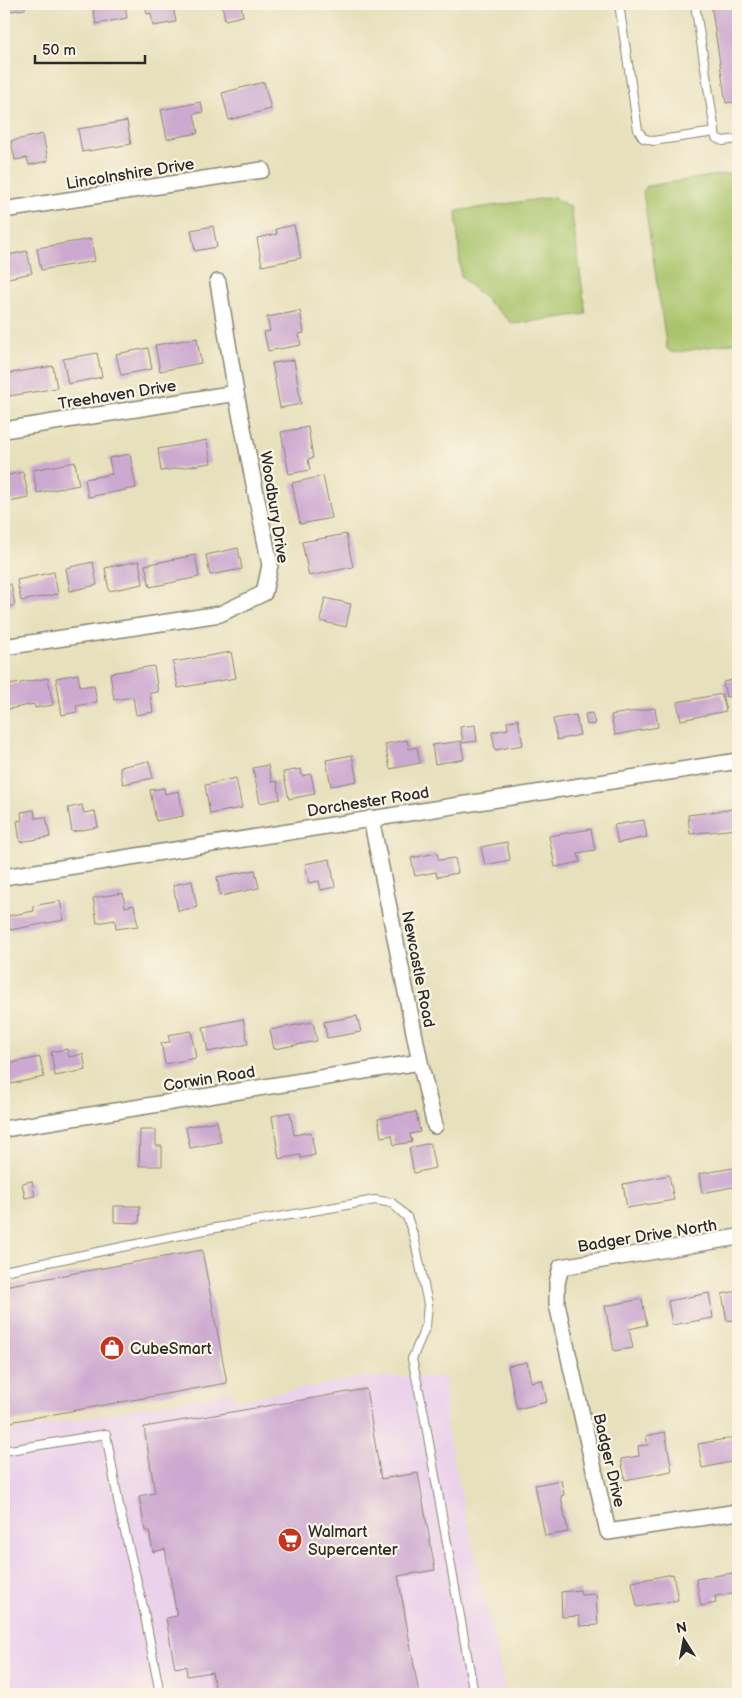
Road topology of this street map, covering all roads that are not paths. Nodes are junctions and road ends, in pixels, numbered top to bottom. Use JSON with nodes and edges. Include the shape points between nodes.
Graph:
{"nodes":[{"id":1,"x":619,"y":4,"type":"edge"},
{"id":2,"x":695,"y":4,"type":"edge"},
{"id":3,"x":715,"y":132,"type":"junction"},
{"id":4,"x":738,"y":140,"type":"edge"},
{"id":5,"x":262,"y":170,"type":"dead end"},
{"id":6,"x":4,"y":210,"type":"edge"},
{"id":7,"x":218,"y":282,"type":"dead end"},
{"id":8,"x":236,"y":393,"type":"junction"},
{"id":9,"x":4,"y":430,"type":"edge"},
{"id":10,"x":4,"y":647,"type":"edge"},
{"id":11,"x":738,"y":761,"type":"edge"},
{"id":12,"x":371,"y":818,"type":"junction"},
{"id":13,"x":4,"y":877,"type":"edge"},
{"id":14,"x":420,"y":1062,"type":"junction"},
{"id":15,"x":435,"y":1126,"type":"dead end"},
{"id":16,"x":4,"y":1129,"type":"edge"},
{"id":17,"x":738,"y":1238,"type":"edge"},
{"id":18,"x":561,"y":1266,"type":"joint"},
{"id":19,"x":4,"y":1271,"type":"edge"},
{"id":20,"x":4,"y":1451,"type":"edge"},
{"id":21,"x":738,"y":1512,"type":"edge"},
{"id":22,"x":160,"y":1694,"type":"edge"},
{"id":23,"x":474,"y":1694,"type":"edge"}],
"edges":[{"from":1,"to":3,"type":"lane","via":[[638,130],[643,138],[652,141]]},
{"from":2,"to":3,"type":"lane"},
{"from":3,"to":4,"type":"lane","via":[[716,138],[723,141]]},
{"from":5,"to":6,"type":"street","name":"Lincolnshire Drive"},
{"from":7,"to":8,"type":"street","name":"Woodbury Drive"},
{"from":8,"to":9,"type":"street","name":"Treehaven Drive"},
{"from":8,"to":10,"type":"street","name":"Woodbury Drive","via":[[270,565],[264,594],[220,614]]},
{"from":11,"to":12,"type":"street","name":"Dorchester Road"},
{"from":12,"to":13,"type":"street","name":"Dorchester Road"},
{"from":12,"to":14,"type":"street","name":"Newcastle Road"},
{"from":14,"to":15,"type":"street","name":"Newcastle Road"},
{"from":14,"to":16,"type":"street","name":"Corwin Road"},
{"from":17,"to":18,"type":"street","name":"Badger Drive North"},
{"from":18,"to":21,"type":"street","name":"Badger Drive","via":[[557,1283],[558,1304],[608,1532]]},
{"from":19,"to":23,"type":"lane","via":[[210,1229],[375,1200],[392,1203],[407,1216],[428,1304],[426,1326],[412,1359]]},
{"from":20,"to":22,"type":"lane","via":[[106,1434]]}]}
